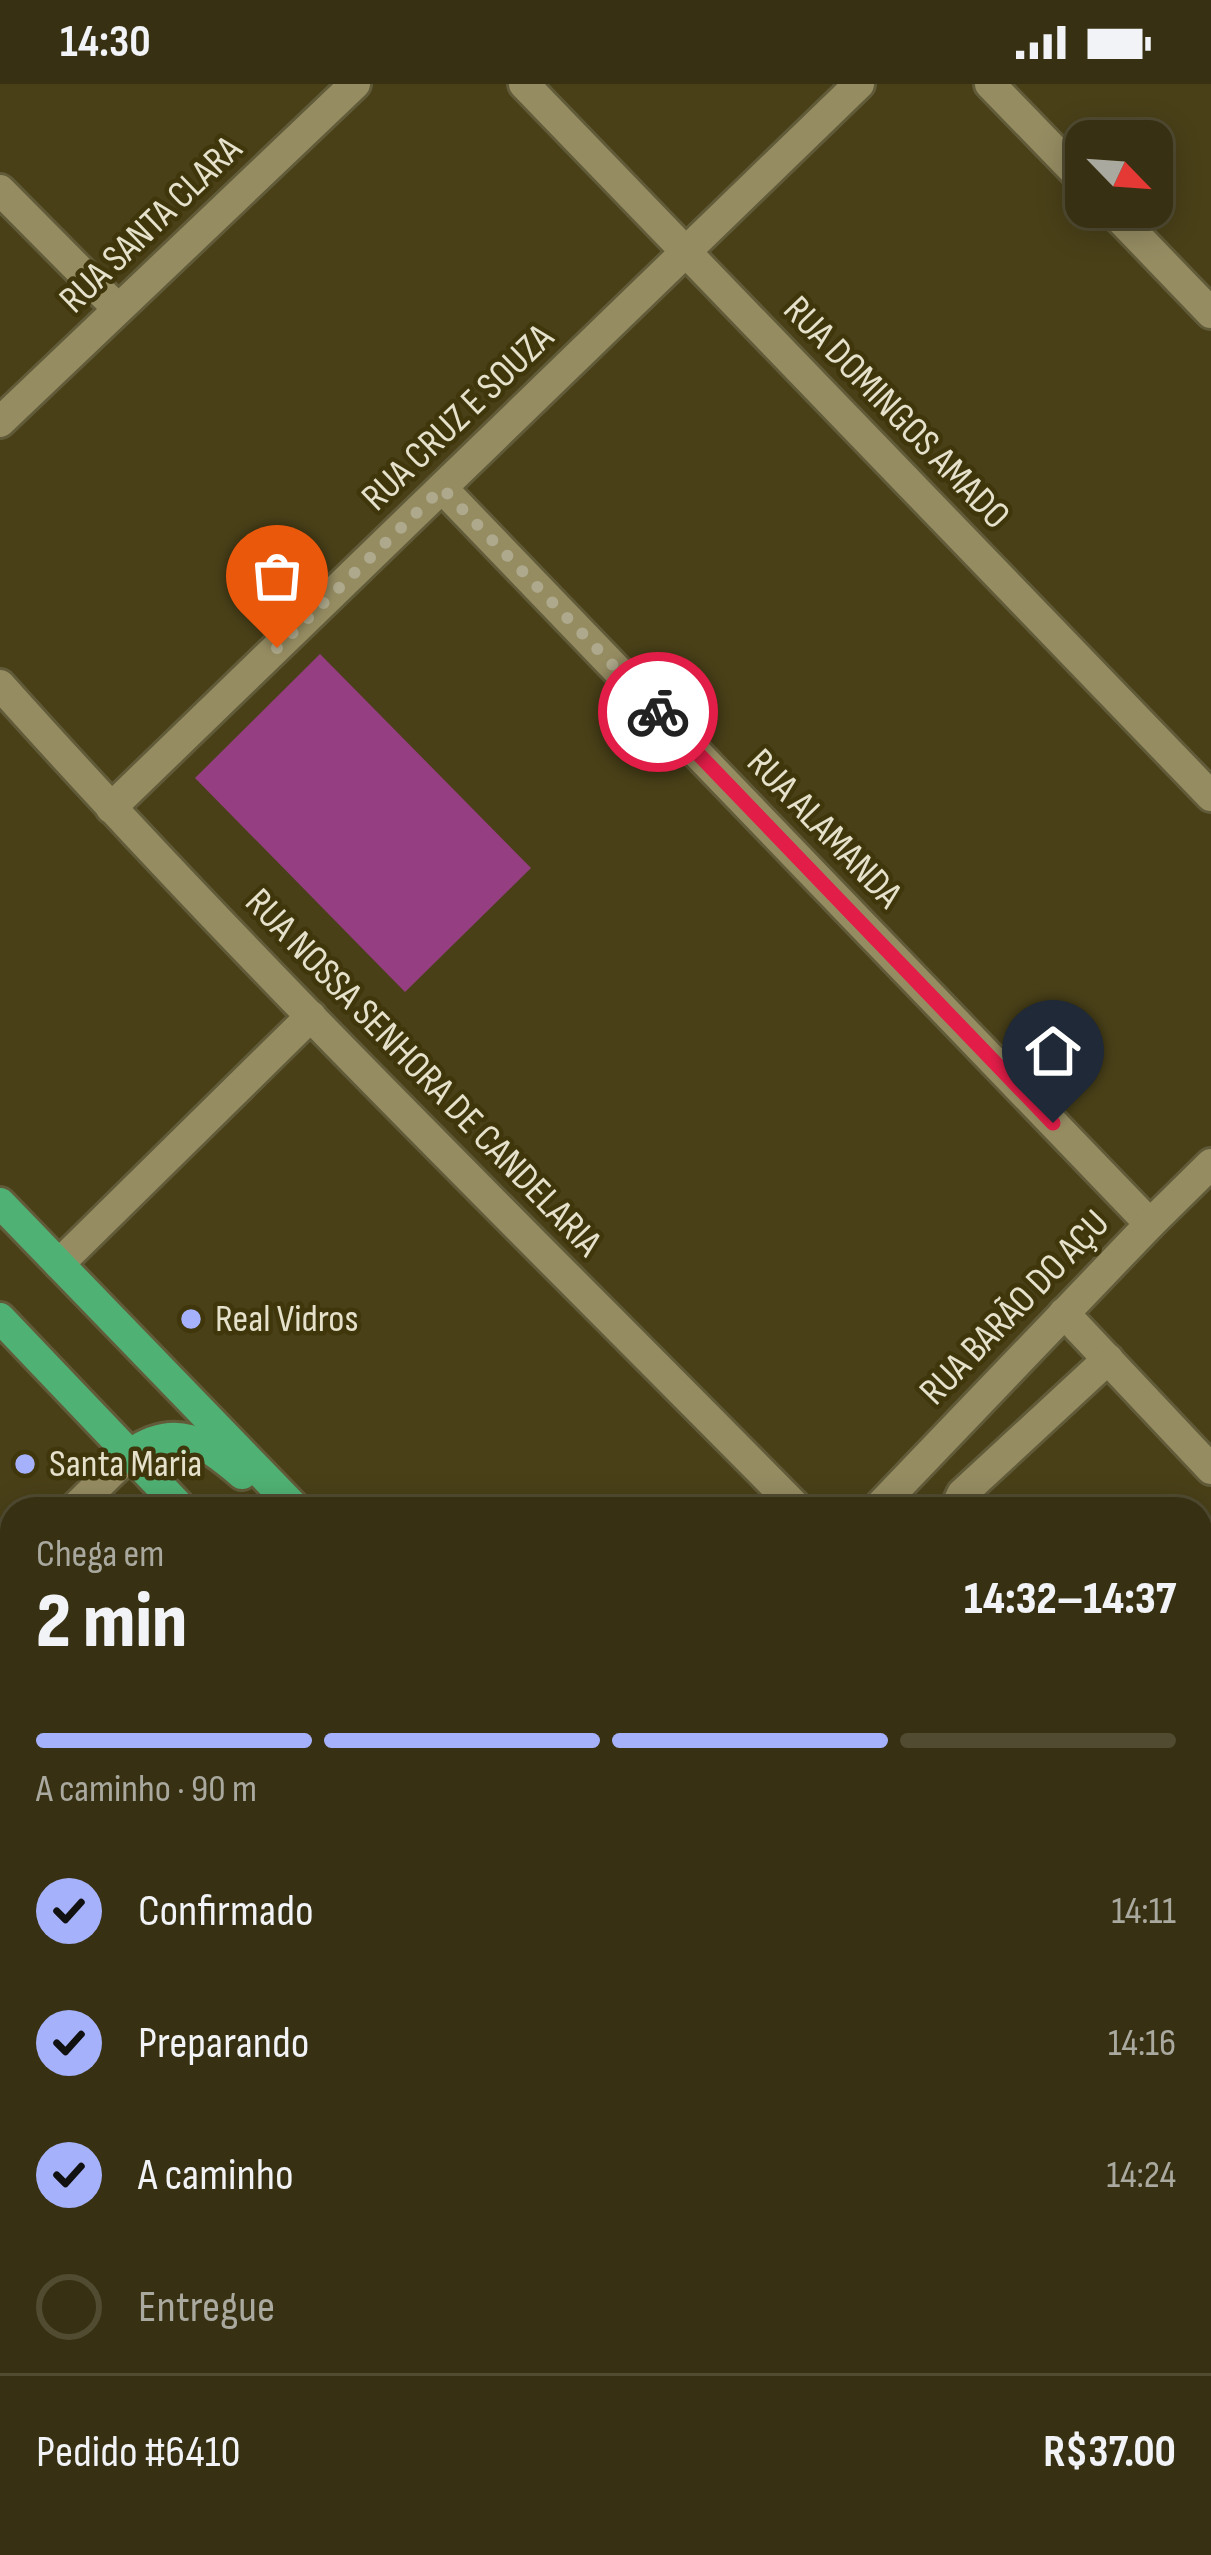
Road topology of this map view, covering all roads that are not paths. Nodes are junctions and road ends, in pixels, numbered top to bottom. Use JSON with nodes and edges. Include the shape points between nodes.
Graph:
{"nodes":[{"id":1,"x":355,"y":84,"type":"edge"},
{"id":2,"x":524,"y":84,"type":"edge"},
{"id":3,"x":859,"y":84,"type":"edge"},
{"id":4,"x":990,"y":84,"type":"edge"},
{"id":5,"x":1065,"y":161,"type":"edge"},
{"id":6,"x":0,"y":190,"type":"edge"},
{"id":7,"x":1129,"y":228,"type":"edge"},
{"id":8,"x":686,"y":251,"type":"junction"},
{"id":9,"x":118,"y":309,"type":"junction"},
{"id":10,"x":1211,"y":313,"type":"edge"},
{"id":11,"x":0,"y":422,"type":"edge"},
{"id":12,"x":442,"y":488,"type":"junction"},
{"id":13,"x":0,"y":685,"type":"edge"},
{"id":14,"x":1211,"y":796,"type":"edge"},
{"id":15,"x":111,"y":808,"type":"junction"},
{"id":16,"x":311,"y":1016,"type":"junction"},
{"id":17,"x":1211,"y":1164,"type":"edge"},
{"id":18,"x":0,"y":1203,"type":"edge"},
{"id":19,"x":1150,"y":1224,"type":"junction"},
{"id":20,"x":59,"y":1264,"type":"junction"},
{"id":21,"x":1064,"y":1313,"type":"junction"},
{"id":22,"x":0,"y":1318,"type":"edge"},
{"id":23,"x":1108,"y":1359,"type":"junction"},
{"id":24,"x":130,"y":1454,"type":"junction"},
{"id":25,"x":1211,"y":1469,"type":"edge"},
{"id":26,"x":86,"y":1497,"type":"edge"},
{"id":27,"x":171,"y":1497,"type":"edge"},
{"id":28,"x":269,"y":1497,"type":"edge"},
{"id":29,"x":284,"y":1497,"type":"edge"},
{"id":30,"x":786,"y":1497,"type":"edge"},
{"id":31,"x":888,"y":1497,"type":"edge"},
{"id":32,"x":961,"y":1497,"type":"edge"}],
"edges":[{"from":1,"to":9,"type":"street","name":"RUA SANTA CLARA"},
{"from":2,"to":8,"type":"street","name":"RUA DOMINGOS AMADO"},
{"from":3,"to":8,"type":"street","name":"RUA CRUZ E SOUZA"},
{"from":4,"to":5,"type":"street"},
{"from":6,"to":9,"type":"street"},
{"from":7,"to":10,"type":"street"},
{"from":8,"to":12,"type":"street","name":"RUA CRUZ E SOUZA"},
{"from":8,"to":14,"type":"street","name":"RUA DOMINGOS AMADO"},
{"from":9,"to":11,"type":"street","name":"RUA SANTA CLARA"},
{"from":12,"to":15,"type":"street","name":"RUA CRUZ E SOUZA"},
{"from":12,"to":19,"type":"street","name":"RUA ALAMANDA"},
{"from":13,"to":15,"type":"street","name":"RUA NOSSA SENHORA DE CANDELARIA"},
{"from":15,"to":16,"type":"street","name":"RUA NOSSA SENHORA DE CANDELARIA"},
{"from":16,"to":20,"type":"street"},
{"from":16,"to":30,"type":"street","name":"RUA NOSSA SENHORA DE CANDELARIA"},
{"from":17,"to":19,"type":"street","name":"RUA BARÃO DO AÇU"},
{"from":18,"to":20,"type":"main road"},
{"from":19,"to":21,"type":"street","name":"RUA BARÃO DO AÇU"},
{"from":20,"to":29,"type":"main road"},
{"from":21,"to":23,"type":"street"},
{"from":21,"to":31,"type":"street","name":"RUA BARÃO DO AÇU"},
{"from":22,"to":24,"type":"main road"},
{"from":23,"to":25,"type":"street"},
{"from":23,"to":32,"type":"street"},
{"from":24,"to":26,"type":"street"},
{"from":24,"to":27,"type":"main road"},
{"from":24,"to":28,"type":"main road","via":[[152,1440],[181,1437],[219,1454]]}]}
